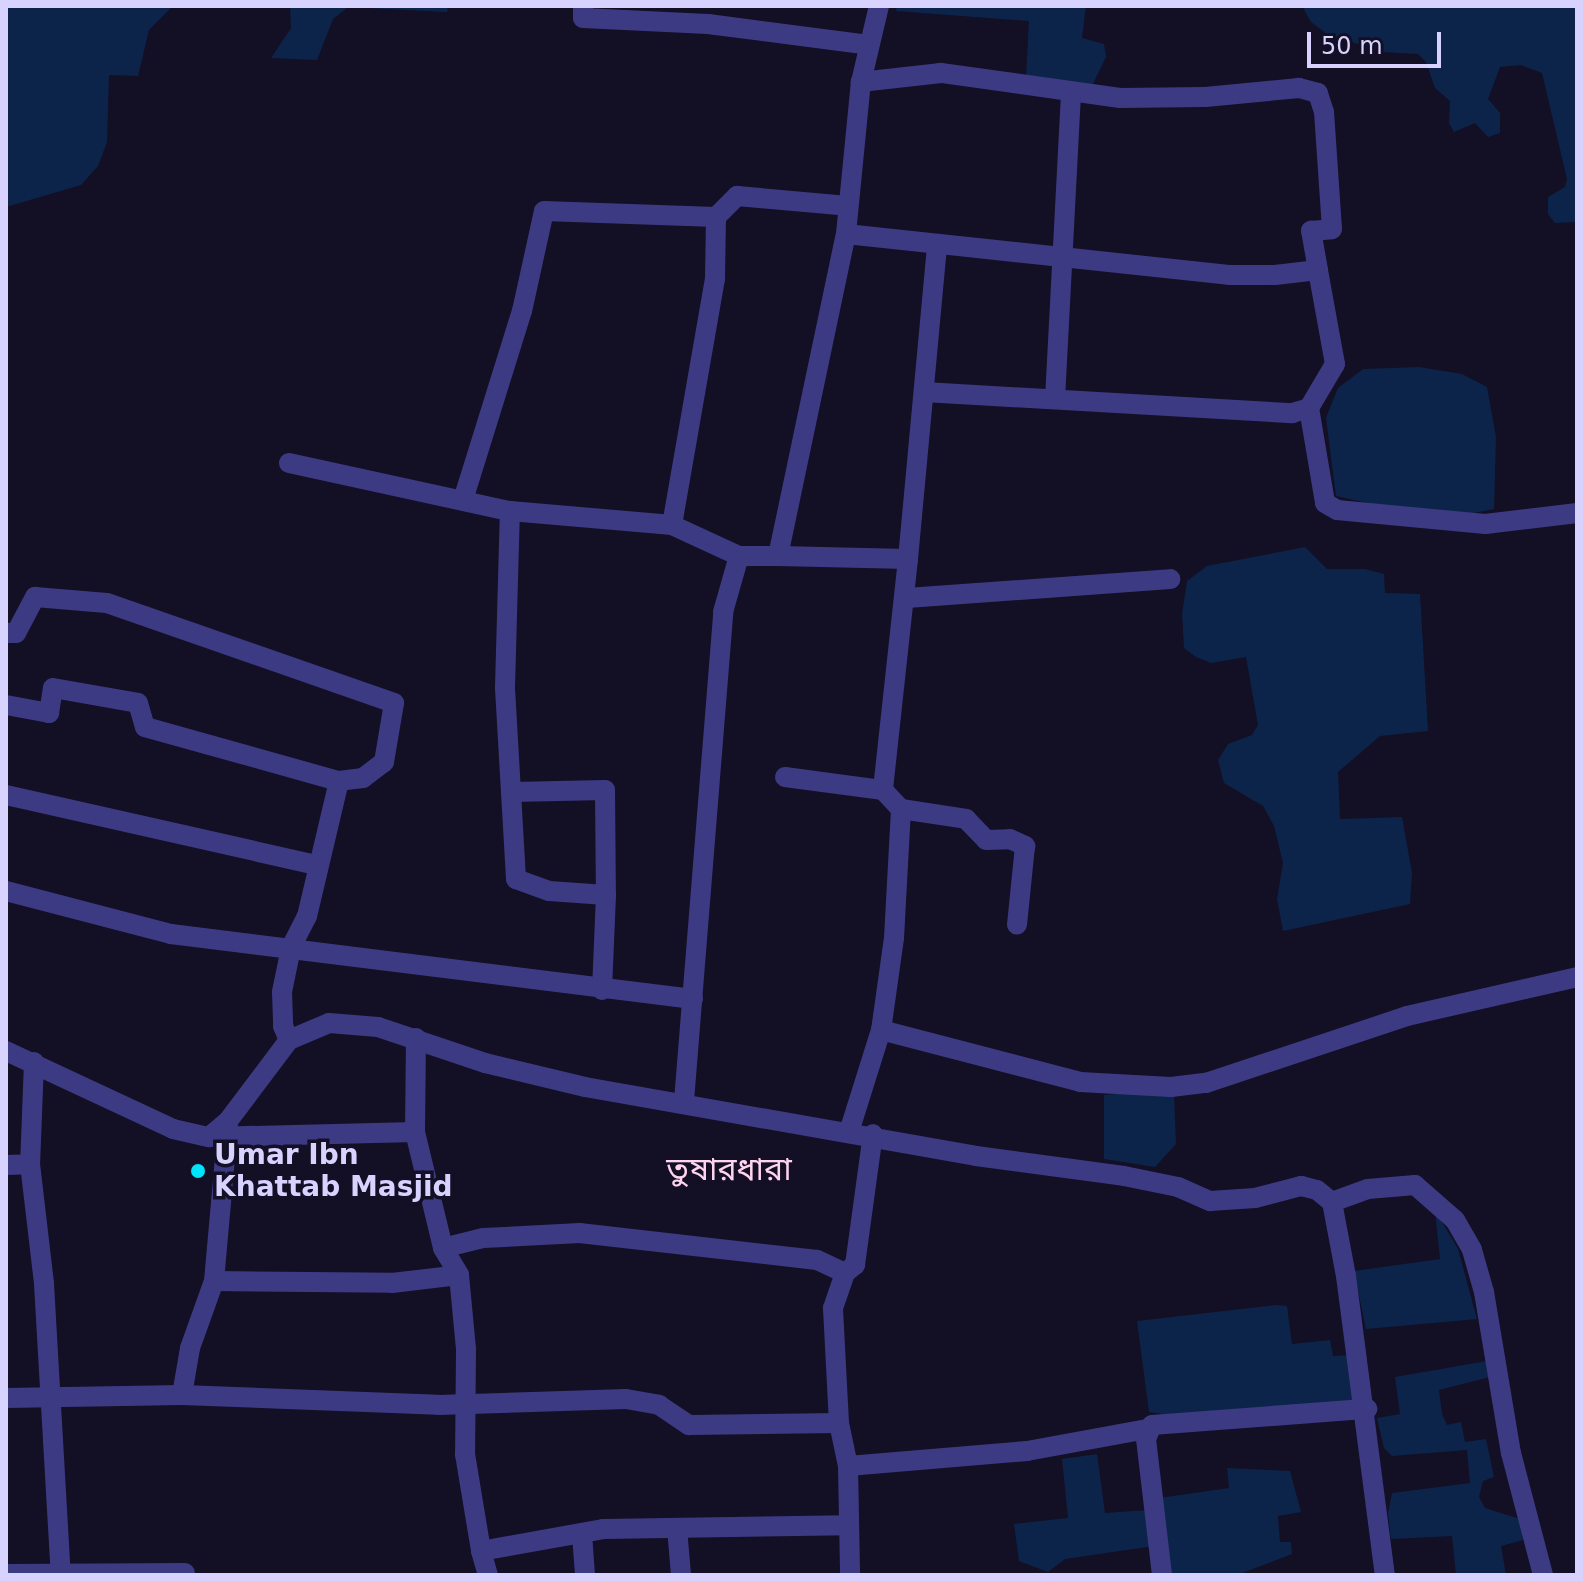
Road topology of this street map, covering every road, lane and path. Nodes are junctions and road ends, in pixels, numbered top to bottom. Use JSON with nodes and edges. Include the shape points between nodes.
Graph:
{"nodes":[{"id":1,"x":583,"y":6,"type":"edge"},
{"id":2,"x":879,"y":6,"type":"edge"},
{"id":3,"x":869,"y":45,"type":"junction"},
{"id":4,"x":861,"y":82,"type":"junction"},
{"id":5,"x":1071,"y":93,"type":"junction"},
{"id":6,"x":848,"y":206,"type":"junction"},
{"id":7,"x":716,"y":217,"type":"junction"},
{"id":8,"x":846,"y":234,"type":"junction"},
{"id":9,"x":937,"y":246,"type":"junction"},
{"id":10,"x":1061,"y":258,"type":"junction"},
{"id":11,"x":1318,"y":270,"type":"junction"},
{"id":12,"x":924,"y":392,"type":"junction"},
{"id":13,"x":1055,"y":399,"type":"junction"},
{"id":14,"x":1309,"y":408,"type":"junction"},
{"id":15,"x":289,"y":463,"type":"dead end"},
{"id":16,"x":463,"y":500,"type":"junction"},
{"id":17,"x":510,"y":511,"type":"junction"},
{"id":18,"x":1577,"y":513,"type":"edge"},
{"id":19,"x":672,"y":525,"type":"junction"},
{"id":20,"x":739,"y":556,"type":"junction"},
{"id":21,"x":778,"y":556,"type":"junction"},
{"id":22,"x":908,"y":559,"type":"junction"},
{"id":23,"x":1170,"y":579,"type":"dead end"},
{"id":24,"x":907,"y":598,"type":"junction"},
{"id":25,"x":6,"y":633,"type":"edge"},
{"id":26,"x":6,"y":705,"type":"edge"},
{"id":27,"x":785,"y":777,"type":"dead end"},
{"id":28,"x":339,"y":781,"type":"junction"},
{"id":29,"x":883,"y":790,"type":"junction"},
{"id":30,"x":511,"y":792,"type":"junction"},
{"id":31,"x":6,"y":795,"type":"edge"},
{"id":32,"x":901,"y":809,"type":"junction"},
{"id":33,"x":317,"y":865,"type":"junction"},
{"id":34,"x":6,"y":891,"type":"edge"},
{"id":35,"x":606,"y":895,"type":"junction"},
{"id":36,"x":1017,"y":925,"type":"dead end"},
{"id":37,"x":291,"y":948,"type":"junction"},
{"id":38,"x":1577,"y":977,"type":"edge"},
{"id":39,"x":602,"y":990,"type":"junction"},
{"id":40,"x":693,"y":999,"type":"junction"},
{"id":41,"x":881,"y":1030,"type":"junction"},
{"id":42,"x":416,"y":1038,"type":"junction"},
{"id":43,"x":289,"y":1040,"type":"junction"},
{"id":44,"x":6,"y":1051,"type":"edge"},
{"id":45,"x":34,"y":1062,"type":"junction"},
{"id":46,"x":684,"y":1101,"type":"junction"},
{"id":47,"x":222,"y":1131,"type":"junction"},
{"id":48,"x":415,"y":1132,"type":"junction"},
{"id":49,"x":849,"y":1132,"type":"junction"},
{"id":50,"x":873,"y":1134,"type":"junction"},
{"id":51,"x":30,"y":1164,"type":"junction"},
{"id":52,"x":6,"y":1165,"type":"edge"},
{"id":53,"x":1332,"y":1202,"type":"junction"},
{"id":54,"x":443,"y":1248,"type":"junction"},
{"id":55,"x":845,"y":1273,"type":"junction"},
{"id":56,"x":459,"y":1275,"type":"junction"},
{"id":57,"x":214,"y":1281,"type":"junction"},
{"id":58,"x":182,"y":1395,"type":"junction"},
{"id":59,"x":48,"y":1396,"type":"junction"},
{"id":60,"x":6,"y":1398,"type":"edge"},
{"id":61,"x":465,"y":1404,"type":"junction"},
{"id":62,"x":1367,"y":1409,"type":"junction"},
{"id":63,"x":839,"y":1423,"type":"junction"},
{"id":64,"x":1147,"y":1429,"type":"junction"},
{"id":65,"x":848,"y":1466,"type":"junction"},
{"id":66,"x":846,"y":1525,"type":"junction"},
{"id":67,"x":677,"y":1528,"type":"junction"},
{"id":68,"x":582,"y":1534,"type":"junction"},
{"id":69,"x":481,"y":1551,"type":"junction"},
{"id":70,"x":185,"y":1573,"type":"edge"},
{"id":71,"x":6,"y":1574,"type":"edge"},
{"id":72,"x":60,"y":1574,"type":"edge"},
{"id":73,"x":488,"y":1575,"type":"edge"},
{"id":74,"x":585,"y":1575,"type":"edge"},
{"id":75,"x":681,"y":1575,"type":"edge"},
{"id":76,"x":850,"y":1575,"type":"edge"},
{"id":77,"x":1162,"y":1575,"type":"edge"},
{"id":78,"x":1385,"y":1575,"type":"edge"},
{"id":79,"x":1543,"y":1575,"type":"edge"}],
"edges":[{"from":1,"to":3,"type":"street","via":[[583,18],[708,24]]},
{"from":2,"to":3,"type":"street"},
{"from":3,"to":4,"type":"street"},
{"from":4,"to":5,"type":"street","via":[[941,73]]},
{"from":4,"to":6,"type":"street"},
{"from":5,"to":10,"type":"street"},
{"from":5,"to":11,"type":"street","via":[[1149,99],[1299,88],[1318,93],[1324,112],[1332,229],[1311,231]]},
{"from":6,"to":7,"type":"street","via":[[737,196]]},
{"from":6,"to":8,"type":"street"},
{"from":7,"to":16,"type":"street","via":[[544,211],[522,311]]},
{"from":7,"to":19,"type":"street","via":[[715,279],[680,504]]},
{"from":8,"to":9,"type":"street"},
{"from":8,"to":21,"type":"street"},
{"from":9,"to":10,"type":"street"},
{"from":9,"to":12,"type":"street"},
{"from":10,"to":11,"type":"street","via":[[1229,275]]},
{"from":10,"to":13,"type":"street"},
{"from":11,"to":14,"type":"street","via":[[1335,364]]},
{"from":12,"to":13,"type":"street"},
{"from":12,"to":22,"type":"street"},
{"from":13,"to":14,"type":"street","via":[[1292,413]]},
{"from":14,"to":18,"type":"street","via":[[1325,503],[1337,510],[1485,524]]},
{"from":15,"to":16,"type":"street"},
{"from":16,"to":17,"type":"street"},
{"from":17,"to":19,"type":"street"},
{"from":17,"to":30,"type":"street","via":[[505,687]]},
{"from":19,"to":20,"type":"street"},
{"from":20,"to":21,"type":"street"},
{"from":20,"to":40,"type":"street","via":[[723,612]]},
{"from":21,"to":22,"type":"street"},
{"from":22,"to":24,"type":"street"},
{"from":23,"to":24,"type":"street"},
{"from":24,"to":29,"type":"street"},
{"from":25,"to":28,"type":"street","via":[[16,633],[35,597],[107,603],[394,703],[384,762],[363,778]]},
{"from":26,"to":28,"type":"street","via":[[49,713],[53,688],[138,703],[145,727]]},
{"from":27,"to":29,"type":"street"},
{"from":28,"to":33,"type":"street"},
{"from":29,"to":32,"type":"street"},
{"from":30,"to":35,"type":"street","via":[[516,879],[560,893]]},
{"from":30,"to":35,"type":"street","via":[[605,790]]},
{"from":31,"to":33,"type":"street"},
{"from":32,"to":36,"type":"street","via":[[966,819],[986,840],[1010,839],[1025,846]]},
{"from":32,"to":41,"type":"street","via":[[894,938]]},
{"from":33,"to":37,"type":"street","via":[[307,916]]},
{"from":34,"to":37,"type":"street","via":[[171,934]]},
{"from":35,"to":39,"type":"street"},
{"from":37,"to":39,"type":"street"},
{"from":37,"to":43,"type":"street","via":[[282,992]]},
{"from":38,"to":41,"type":"street","via":[[1407,1016],[1206,1083],[1171,1087],[1080,1082]]},
{"from":39,"to":40,"type":"street"},
{"from":40,"to":46,"type":"street"},
{"from":41,"to":49,"type":"street"},
{"from":42,"to":43,"type":"street","via":[[378,1027],[329,1023]]},
{"from":42,"to":46,"type":"street","via":[[485,1063],[585,1087]]},
{"from":42,"to":48,"type":"street"},
{"from":43,"to":47,"type":"street"},
{"from":44,"to":45,"type":"street"},
{"from":45,"to":47,"type":"street","via":[[173,1129]]},
{"from":45,"to":51,"type":"street"},
{"from":46,"to":49,"type":"street"},
{"from":47,"to":48,"type":"street","via":[[279,1139]]},
{"from":47,"to":57,"type":"street"},
{"from":48,"to":54,"type":"street"},
{"from":49,"to":50,"type":"street"},
{"from":50,"to":53,"type":"street","via":[[976,1156],[1124,1176],[1178,1187],[1210,1201],[1255,1198],[1301,1186]]},
{"from":50,"to":55,"type":"street","via":[[855,1265]]},
{"from":51,"to":52,"type":"street"},
{"from":51,"to":59,"type":"street","via":[[44,1284]]},
{"from":53,"to":62,"type":"street"},
{"from":53,"to":79,"type":"street","via":[[1368,1189],[1415,1185],[1437,1200],[1461,1230],[1484,1292],[1511,1453]]},
{"from":54,"to":55,"type":"street","via":[[483,1238],[580,1233],[817,1260]]},
{"from":54,"to":56,"type":"street"},
{"from":55,"to":63,"type":"street","via":[[833,1308]]},
{"from":56,"to":57,"type":"street","via":[[392,1283]]},
{"from":56,"to":61,"type":"street"},
{"from":57,"to":58,"type":"street","via":[[190,1348]]},
{"from":58,"to":59,"type":"street"},
{"from":58,"to":61,"type":"street"},
{"from":59,"to":60,"type":"street"},
{"from":59,"to":72,"type":"street"},
{"from":61,"to":63,"type":"street","via":[[626,1399],[659,1405],[689,1425]]},
{"from":61,"to":69,"type":"street","via":[[465,1454]]},
{"from":62,"to":64,"type":"street","via":[[1162,1422]]},
{"from":62,"to":78,"type":"street"},
{"from":63,"to":65,"type":"street"},
{"from":64,"to":65,"type":"street","via":[[1027,1451]]},
{"from":64,"to":77,"type":"street"},
{"from":65,"to":66,"type":"street"},
{"from":66,"to":67,"type":"street"},
{"from":66,"to":76,"type":"street"},
{"from":67,"to":68,"type":"street"},
{"from":67,"to":75,"type":"street"},
{"from":68,"to":69,"type":"street"},
{"from":68,"to":74,"type":"street"},
{"from":69,"to":73,"type":"street"},
{"from":70,"to":72,"type":"street"},
{"from":71,"to":72,"type":"street"}]}
